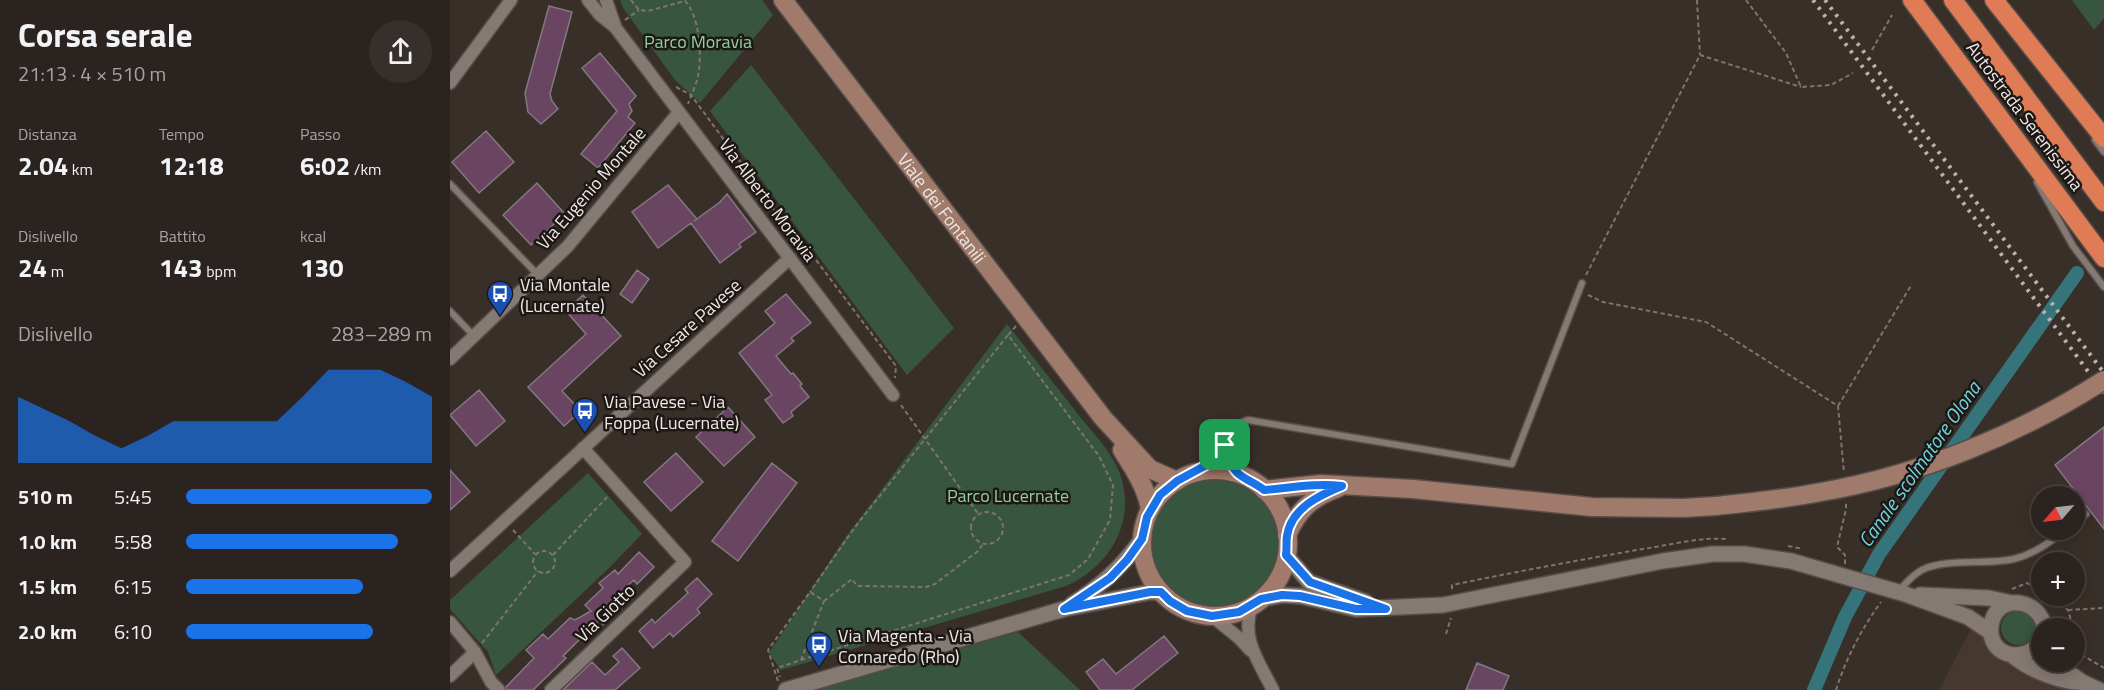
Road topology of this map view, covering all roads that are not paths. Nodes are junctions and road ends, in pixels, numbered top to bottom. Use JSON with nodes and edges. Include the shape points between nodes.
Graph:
{"nodes":[{"id":1,"x":511,"y":0,"type":"edge"},
{"id":2,"x":588,"y":0,"type":"edge"},
{"id":3,"x":606,"y":0,"type":"edge"},
{"id":4,"x":783,"y":0,"type":"edge"},
{"id":5,"x":1912,"y":0,"type":"edge"},
{"id":6,"x":1953,"y":0,"type":"edge"},
{"id":7,"x":1994,"y":0,"type":"edge"},
{"id":8,"x":615,"y":27,"type":"junction"},
{"id":9,"x":2032,"y":49,"type":"junction"},
{"id":10,"x":450,"y":83,"type":"edge"},
{"id":11,"x":679,"y":112,"type":"junction"},
{"id":12,"x":2006,"y":127,"type":"junction"},
{"id":13,"x":2104,"y":138,"type":"edge"},
{"id":14,"x":2104,"y":152,"type":"edge"},
{"id":15,"x":450,"y":184,"type":"edge"},
{"id":16,"x":2104,"y":202,"type":"edge"},
{"id":17,"x":790,"y":258,"type":"junction"},
{"id":18,"x":2104,"y":258,"type":"edge"},
{"id":19,"x":538,"y":275,"type":"junction"},
{"id":20,"x":1582,"y":284,"type":"road end"},
{"id":21,"x":2104,"y":287,"type":"edge"},
{"id":22,"x":450,"y":311,"type":"edge"},
{"id":23,"x":474,"y":336,"type":"junction"},
{"id":24,"x":450,"y":359,"type":"edge"},
{"id":25,"x":2104,"y":380,"type":"edge"},
{"id":26,"x":893,"y":394,"type":"road end"},
{"id":27,"x":1102,"y":418,"type":"junction"},
{"id":28,"x":1225,"y":445,"type":"junction"},
{"id":29,"x":583,"y":448,"type":"junction"},
{"id":30,"x":1238,"y":474,"type":"junction"},
{"id":31,"x":1185,"y":477,"type":"junction"},
{"id":32,"x":1342,"y":486,"type":"junction"},
{"id":33,"x":1264,"y":490,"type":"junction"},
{"id":34,"x":1150,"y":509,"type":"junction"},
{"id":35,"x":1287,"y":535,"type":"junction"},
{"id":36,"x":1142,"y":539,"type":"junction"},
{"id":37,"x":2051,"y":540,"type":"edge"},
{"id":38,"x":1286,"y":555,"type":"junction"},
{"id":39,"x":450,"y":571,"type":"edge"},
{"id":40,"x":1893,"y":591,"type":"junction"},
{"id":41,"x":1161,"y":592,"type":"junction"},
{"id":42,"x":1257,"y":602,"type":"junction"},
{"id":43,"x":2012,"y":603,"type":"junction"},
{"id":44,"x":1064,"y":609,"type":"junction"},
{"id":45,"x":1386,"y":609,"type":"junction"},
{"id":46,"x":1212,"y":616,"type":"junction"},
{"id":47,"x":2041,"y":618,"type":"edge"},
{"id":48,"x":450,"y":622,"type":"edge"},
{"id":49,"x":1990,"y":632,"type":"junction"},
{"id":50,"x":475,"y":652,"type":"junction"},
{"id":51,"x":2031,"y":652,"type":"edge"},
{"id":52,"x":1255,"y":656,"type":"junction"},
{"id":53,"x":2012,"y":656,"type":"junction"},
{"id":54,"x":2068,"y":672,"type":"edge"},
{"id":55,"x":450,"y":676,"type":"edge"},
{"id":56,"x":2082,"y":682,"type":"junction"},
{"id":57,"x":782,"y":686,"type":"edge"},
{"id":58,"x":499,"y":690,"type":"edge"},
{"id":59,"x":550,"y":690,"type":"edge"},
{"id":60,"x":1273,"y":690,"type":"edge"},
{"id":61,"x":2099,"y":690,"type":"edge"}],
"edges":[{"from":1,"to":10,"type":"street"},
{"from":2,"to":8,"type":"street","name":"Via Alberto Moravia"},
{"from":3,"to":8,"type":"street","name":"Via Alberto Moravia"},
{"from":4,"to":27,"type":"main road","name":"Viale dei Fontanili"},
{"from":5,"to":12,"type":"highway","name":"Autostrada Serenissima"},
{"from":6,"to":16,"type":"highway","name":"Autostrada Serenissima"},
{"from":7,"to":9,"type":"highway"},
{"from":8,"to":11,"type":"street","name":"Via Alberto Moravia"},
{"from":9,"to":13,"type":"highway"},
{"from":9,"to":14,"type":"lane"},
{"from":11,"to":17,"type":"street","name":"Via Alberto Moravia"},
{"from":11,"to":19,"type":"street","name":"Via Eugenio Montale","via":[[568,246]]},
{"from":12,"to":18,"type":"highway","name":"Autostrada Serenissima"},
{"from":12,"to":21,"type":"lane","via":[[2073,246]]},
{"from":15,"to":19,"type":"lane"},
{"from":17,"to":26,"type":"street","name":"Via Alberto Moravia"},
{"from":17,"to":29,"type":"street","name":"Via Cesare Pavese"},
{"from":19,"to":23,"type":"street","name":"Via Eugenio Montale"},
{"from":20,"to":28,"type":"lane","via":[[1512,464],[1258,420],[1233,426]]},
{"from":22,"to":23,"type":"lane"},
{"from":23,"to":24,"type":"street","name":"Via Eugenio Montale"},
{"from":25,"to":32,"type":"main road","bridge":true,"via":[[2016,429],[1929,464],[1822,492],[1716,506],[1592,507]]},
{"from":27,"to":31,"type":"main road","name":"Viale dei Fontanili","via":[[1150,469]]},
{"from":27,"to":34,"type":"main road","name":"Viale dei Fontanili","via":[[1141,482]]},
{"from":28,"to":30,"type":"lane"},
{"from":28,"to":31,"type":"lane","via":[[1210,463]]},
{"from":29,"to":39,"type":"street","name":"Via Cesare Pavese"},
{"from":29,"to":59,"type":"street","name":"Via Giotto","via":[[684,562]]},
{"from":30,"to":31,"type":"main road","name":"Viale dei Fontanili","via":[[1214,470]]},
{"from":30,"to":33,"type":"main road","name":"Viale dei Fontanili"},
{"from":31,"to":34,"type":"main road","via":[[1160,495]]},
{"from":32,"to":33,"type":"main road","via":[[1321,484]]},
{"from":32,"to":35,"type":"main road","via":[[1310,501],[1293,520]]},
{"from":33,"to":35,"type":"main road","name":"Viale dei Fontanili","via":[[1281,514]]},
{"from":34,"to":36,"type":"main road"},
{"from":35,"to":38,"type":"main road","name":"Viale dei Fontanili"},
{"from":36,"to":41,"type":"main road","via":[[1146,568]]},
{"from":36,"to":44,"type":"street","via":[[1110,578]]},
{"from":37,"to":40,"type":"lane","via":[[2019,557],[1923,569]]},
{"from":38,"to":42,"type":"main road","name":"Viale dei Fontanili","via":[[1276,582]]},
{"from":38,"to":45,"type":"street","via":[[1310,582]]},
{"from":40,"to":43,"type":"street"},
{"from":40,"to":45,"type":"street","via":[[1846,570],[1744,554],[1713,554],[1443,605]]},
{"from":40,"to":49,"type":"street","via":[[1968,617]]},
{"from":41,"to":44,"type":"street"},
{"from":41,"to":46,"type":"main road","via":[[1182,608]]},
{"from":42,"to":45,"type":"street","via":[[1282,595],[1356,609]]},
{"from":42,"to":46,"type":"main road","via":[[1228,615]]},
{"from":42,"to":52,"type":"street","via":[[1248,616],[1248,639]]},
{"from":43,"to":47,"type":"street","via":[[2028,605]]},
{"from":43,"to":49,"type":"street","via":[[1993,616]]},
{"from":44,"to":57,"type":"street"},
{"from":46,"to":52,"type":"street"},
{"from":48,"to":50,"type":"street"},
{"from":49,"to":53,"type":"street","via":[[1995,645]]},
{"from":50,"to":55,"type":"street"},
{"from":50,"to":58,"type":"street"},
{"from":51,"to":53,"type":"street"},
{"from":52,"to":60,"type":"street"},
{"from":53,"to":56,"type":"street","via":[[2045,673],[2072,683]]},
{"from":54,"to":56,"type":"street"},
{"from":56,"to":61,"type":"street"}]}
